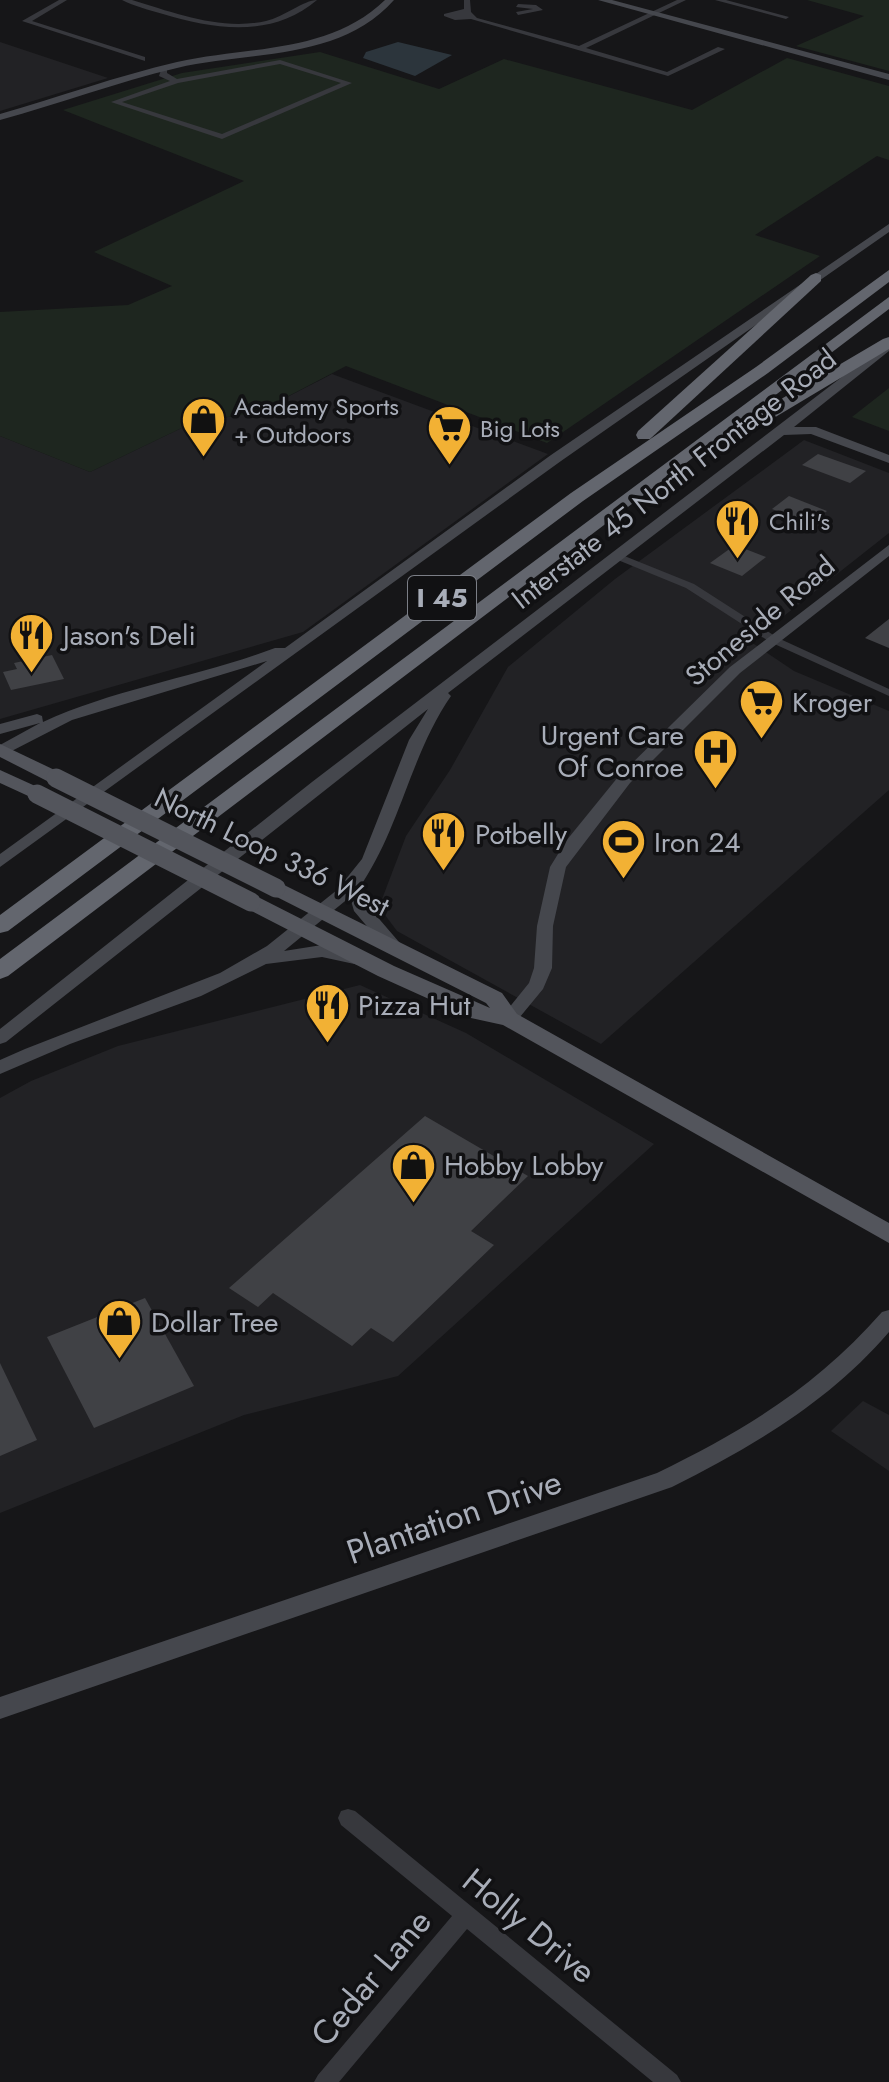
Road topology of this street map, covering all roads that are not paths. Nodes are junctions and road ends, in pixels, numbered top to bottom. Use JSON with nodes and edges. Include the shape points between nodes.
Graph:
{"nodes":[{"id":1,"x":64,"y":0,"type":"edge"},
{"id":2,"x":125,"y":0,"type":"edge"},
{"id":3,"x":314,"y":0,"type":"edge"},
{"id":4,"x":390,"y":0,"type":"edge"},
{"id":5,"x":467,"y":0,"type":"edge"},
{"id":6,"x":509,"y":0,"type":"edge"},
{"id":7,"x":602,"y":0,"type":"edge"},
{"id":8,"x":683,"y":0,"type":"edge"},
{"id":9,"x":718,"y":0,"type":"edge"},
{"id":10,"x":654,"y":14,"type":"junction"},
{"id":11,"x":786,"y":17,"type":"dead end"},
{"id":12,"x":493,"y":25,"type":"junction"},
{"id":13,"x":579,"y":49,"type":"junction"},
{"id":14,"x":721,"y":49,"type":"dead end"},
{"id":15,"x":142,"y":59,"type":"dead end"},
{"id":16,"x":162,"y":70,"type":"junction"},
{"id":17,"x":889,"y":77,"type":"edge"},
{"id":18,"x":180,"y":80,"type":"junction"},
{"id":19,"x":0,"y":117,"type":"edge"},
{"id":20,"x":889,"y":227,"type":"edge"},
{"id":21,"x":889,"y":275,"type":"edge"},
{"id":22,"x":816,"y":278,"type":"junction"},
{"id":23,"x":889,"y":302,"type":"edge"},
{"id":24,"x":889,"y":343,"type":"edge"},
{"id":25,"x":811,"y":408,"type":"junction"},
{"id":26,"x":779,"y":432,"type":"junction"},
{"id":27,"x":889,"y":449,"type":"edge"},
{"id":28,"x":889,"y":459,"type":"edge"},
{"id":29,"x":577,"y":497,"type":"junction"},
{"id":30,"x":615,"y":505,"type":"junction"},
{"id":31,"x":889,"y":549,"type":"edge"},
{"id":32,"x":617,"y":556,"type":"junction"},
{"id":33,"x":315,"y":635,"type":"junction"},
{"id":34,"x":774,"y":640,"type":"junction"},
{"id":35,"x":461,"y":676,"type":"junction"},
{"id":36,"x":143,"y":690,"type":"junction"},
{"id":37,"x":889,"y":693,"type":"edge"},
{"id":38,"x":0,"y":729,"type":"edge"},
{"id":39,"x":1,"y":751,"type":"edge"},
{"id":40,"x":0,"y":776,"type":"edge"},
{"id":41,"x":0,"y":862,"type":"edge"},
{"id":42,"x":355,"y":882,"type":"junction"},
{"id":43,"x":321,"y":911,"type":"junction"},
{"id":44,"x":0,"y":926,"type":"edge"},
{"id":45,"x":302,"y":927,"type":"junction"},
{"id":46,"x":393,"y":946,"type":"junction"},
{"id":47,"x":367,"y":961,"type":"junction"},
{"id":48,"x":256,"y":962,"type":"junction"},
{"id":49,"x":0,"y":971,"type":"edge"},
{"id":50,"x":509,"y":1019,"type":"junction"},
{"id":51,"x":0,"y":1038,"type":"edge"},
{"id":52,"x":0,"y":1068,"type":"edge"},
{"id":53,"x":889,"y":1234,"type":"edge"},
{"id":54,"x":889,"y":1318,"type":"edge"},
{"id":55,"x":0,"y":1708,"type":"edge"},
{"id":56,"x":348,"y":1818,"type":"dead end"},
{"id":57,"x":465,"y":1916,"type":"junction"},
{"id":58,"x":325,"y":2082,"type":"edge"},
{"id":59,"x":670,"y":2082,"type":"edge"}],
"edges":[{"from":1,"to":15,"type":"street","via":[[26,21]]},
{"from":2,"to":3,"type":"street","via":[[223,28],[283,17]]},
{"from":4,"to":16,"type":"main road","via":[[364,23],[326,38]]},
{"from":5,"to":12,"type":"street","via":[[470,14]]},
{"from":6,"to":12,"type":"street","via":[[518,10]]},
{"from":7,"to":10,"type":"main road"},
{"from":8,"to":10,"type":"street"},
{"from":9,"to":11,"type":"street"},
{"from":10,"to":13,"type":"street"},
{"from":10,"to":17,"type":"main road"},
{"from":12,"to":13,"type":"street"},
{"from":13,"to":14,"type":"street","via":[[668,74]]},
{"from":16,"to":18,"type":"street"},
{"from":16,"to":19,"type":"main road"},
{"from":18,"to":18,"type":"street","via":[[280,62],[348,83],[222,137],[115,102]]},
{"from":20,"to":22,"type":"main road"},
{"from":21,"to":29,"type":"highway","number":"I 45"},
{"from":22,"to":29,"type":"highway"},
{"from":22,"to":33,"type":"main road","via":[[556,458]]},
{"from":23,"to":30,"type":"highway","number":"I 45"},
{"from":24,"to":25,"type":"main road","name":"Interstate 45 North Frontage Road"},
{"from":24,"to":30,"type":"highway"},
{"from":25,"to":26,"type":"main road","name":"Interstate 45 North Frontage Road"},
{"from":25,"to":27,"type":"main road","via":[[815,421]]},
{"from":26,"to":28,"type":"main road","via":[[812,430]]},
{"from":26,"to":32,"type":"main road","name":"Interstate 45 North Frontage Road"},
{"from":29,"to":44,"type":"highway","number":"I 45"},
{"from":30,"to":49,"type":"highway","number":"I 45"},
{"from":31,"to":34,"type":"main road","name":"Stoneside Road"},
{"from":32,"to":34,"type":"street","via":[[690,586]]},
{"from":32,"to":35,"type":"main road","name":"Interstate 45 North Frontage Road"},
{"from":33,"to":36,"type":"main road","via":[[222,672]]},
{"from":33,"to":41,"type":"main road"},
{"from":34,"to":37,"type":"street"},
{"from":34,"to":50,"type":"main road","name":"Stoneside Road","via":[[735,670],[632,772],[563,857],[545,926],[543,968],[528,999]]},
{"from":35,"to":42,"type":"main road","via":[[431,712],[379,841]]},
{"from":35,"to":51,"type":"main road","name":"Interstate 45 North Frontage Road"},
{"from":36,"to":38,"type":"main road","via":[[96,696]]},
{"from":36,"to":39,"type":"main road","via":[[54,720]]},
{"from":39,"to":43,"type":"main road","name":"North Loop 336 West","bridge":true},
{"from":40,"to":45,"type":"main road","name":"North Loop 336 West","bridge":true},
{"from":42,"to":43,"type":"main road"},
{"from":42,"to":46,"type":"main road","via":[[360,907]]},
{"from":43,"to":45,"type":"main road"},
{"from":43,"to":46,"type":"main road","name":"North Loop 336 West"},
{"from":45,"to":47,"type":"main road","name":"North Loop 336 West"},
{"from":45,"to":48,"type":"main road"},
{"from":46,"to":50,"type":"main road","name":"North Loop 336 West","via":[[494,998]]},
{"from":47,"to":48,"type":"main road","via":[[322,951]]},
{"from":47,"to":50,"type":"main road","name":"North Loop 336 West","via":[[479,1013]]},
{"from":48,"to":52,"type":"main road"},
{"from":50,"to":53,"type":"main road","name":"North Loop 336 West"},
{"from":54,"to":55,"type":"main road","name":"Plantation Drive","via":[[808,1399],[757,1434],[664,1480]]},
{"from":56,"to":57,"type":"street","name":"Holly Drive"},
{"from":57,"to":58,"type":"street","name":"Cedar Lane"},
{"from":57,"to":59,"type":"street","name":"Holly Drive"}]}
